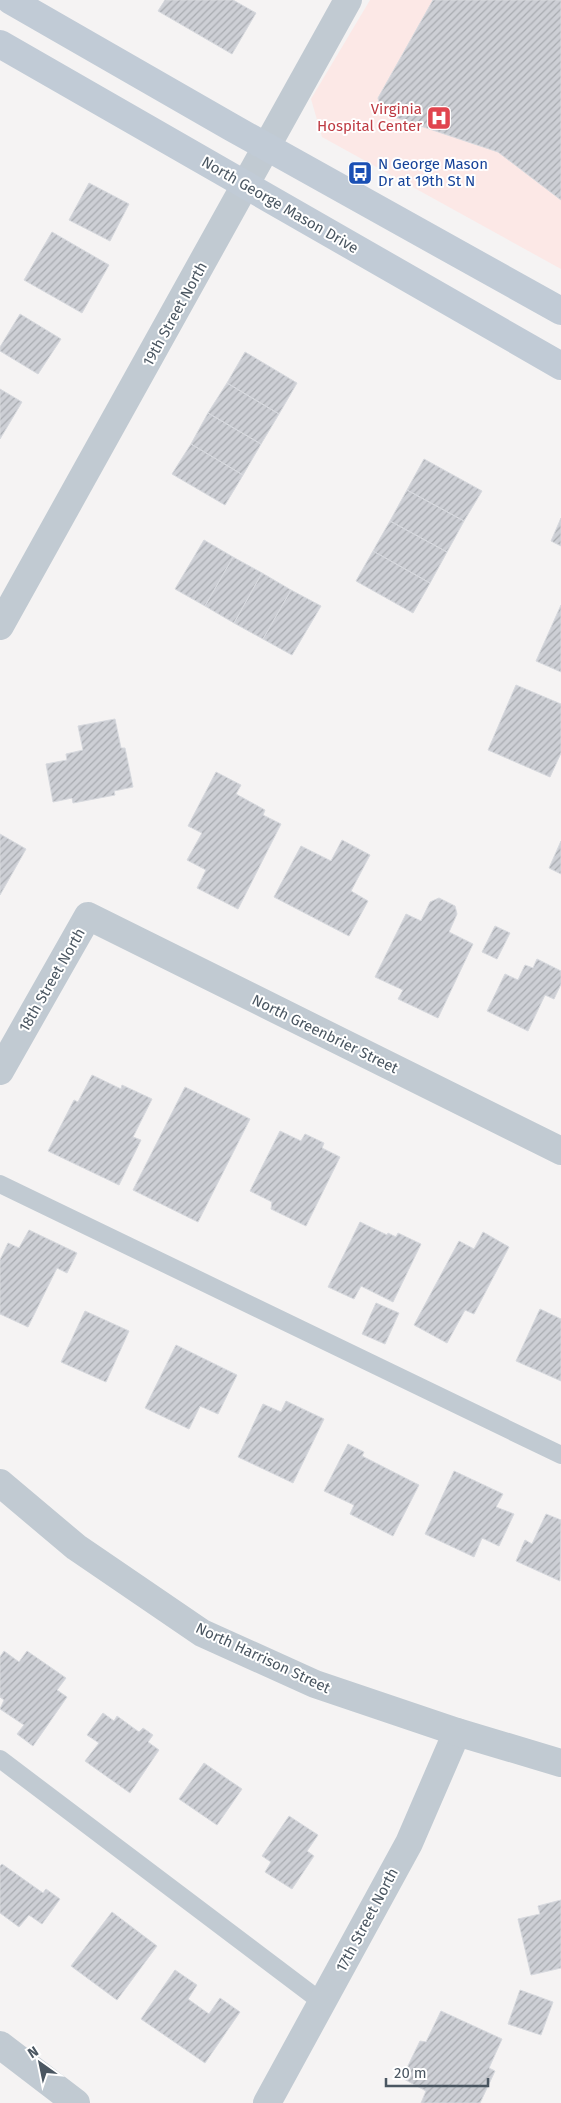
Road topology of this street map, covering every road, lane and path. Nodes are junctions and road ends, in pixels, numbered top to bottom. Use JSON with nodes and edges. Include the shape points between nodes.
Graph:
{"nodes":[{"id":1,"x":10,"y":0,"type":"edge"},
{"id":2,"x":348,"y":0,"type":"edge"},
{"id":3,"x":0,"y":44,"type":"edge"},
{"id":4,"x":266,"y":147,"type":"junction"},
{"id":5,"x":246,"y":186,"type":"junction"},
{"id":6,"x":561,"y":311,"type":"edge"},
{"id":7,"x":561,"y":366,"type":"edge"},
{"id":8,"x":0,"y":626,"type":"edge"},
{"id":9,"x":88,"y":916,"type":"joint"},
{"id":10,"x":0,"y":1070,"type":"edge"},
{"id":11,"x":561,"y":1151,"type":"edge"},
{"id":12,"x":0,"y":1184,"type":"edge"},
{"id":13,"x":561,"y":1455,"type":"edge"},
{"id":14,"x":0,"y":1483,"type":"edge"},
{"id":15,"x":457,"y":1732,"type":"junction"},
{"id":16,"x":0,"y":1759,"type":"edge"},
{"id":17,"x":561,"y":1764,"type":"edge"},
{"id":18,"x":323,"y":2003,"type":"junction"},
{"id":19,"x":0,"y":2045,"type":"edge"},
{"id":20,"x":76,"y":2103,"type":"edge"},
{"id":21,"x":267,"y":2103,"type":"edge"}],
"edges":[{"from":1,"to":4,"type":"main road"},
{"from":2,"to":4,"type":"street","name":"19th Street North"},
{"from":3,"to":5,"type":"main road","name":"North George Mason Drive"},
{"from":4,"to":5,"type":"street","name":"19th Street North"},
{"from":4,"to":6,"type":"main road"},
{"from":5,"to":7,"type":"main road","name":"North George Mason Drive"},
{"from":5,"to":8,"type":"street","name":"19th Street North"},
{"from":9,"to":10,"type":"street","name":"18th Street North"},
{"from":9,"to":11,"type":"street","name":"North Greenbrier Street"},
{"from":12,"to":13,"type":"lane"},
{"from":14,"to":15,"type":"street","name":"North Harrison Street","via":[[76,1548],[202,1633],[315,1684]]},
{"from":15,"to":17,"type":"street","name":"North Harrison Street"},
{"from":15,"to":18,"type":"street","name":"17th Street North","via":[[409,1843]]},
{"from":16,"to":18,"type":"lane"},
{"from":18,"to":21,"type":"street","name":"17th Street North"},
{"from":19,"to":20,"type":"street"}]}
